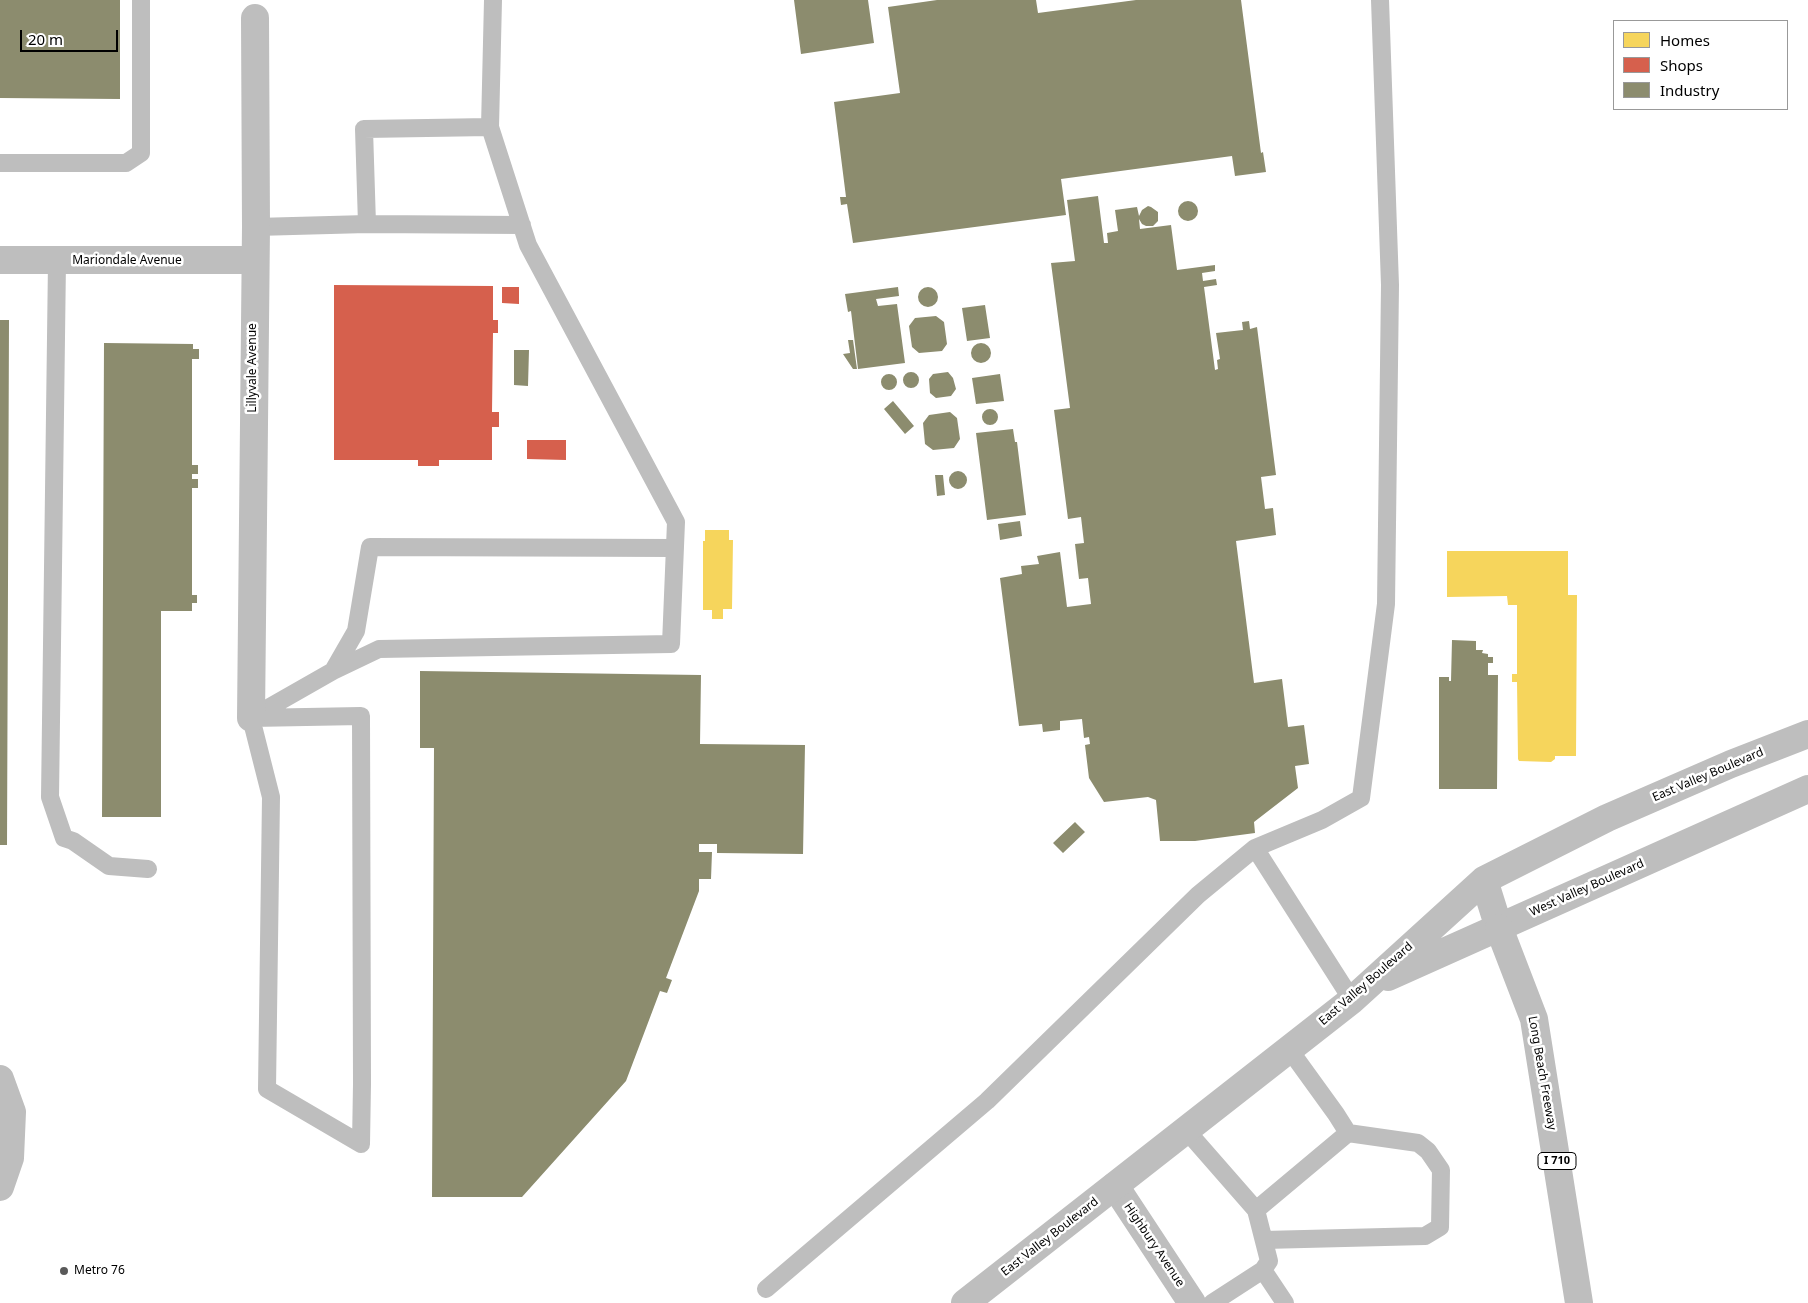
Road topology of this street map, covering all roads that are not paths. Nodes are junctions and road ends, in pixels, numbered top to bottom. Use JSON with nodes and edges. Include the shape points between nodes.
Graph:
{"nodes":[{"id":1,"x":141,"y":0,"type":"edge"},
{"id":2,"x":493,"y":0,"type":"edge"},
{"id":3,"x":1380,"y":0,"type":"edge"},
{"id":4,"x":255,"y":18,"type":"dead end"},
{"id":5,"x":490,"y":127,"type":"junction"},
{"id":6,"x":0,"y":163,"type":"edge"},
{"id":7,"x":367,"y":224,"type":"junction"},
{"id":8,"x":522,"y":225,"type":"junction"},
{"id":9,"x":256,"y":227,"type":"junction"},
{"id":10,"x":0,"y":260,"type":"edge"},
{"id":11,"x":254,"y":260,"type":"junction"},
{"id":12,"x":57,"y":261,"type":"junction"},
{"id":13,"x":675,"y":548,"type":"junction"},
{"id":14,"x":333,"y":671,"type":"junction"},
{"id":15,"x":251,"y":718,"type":"junction"},
{"id":16,"x":1808,"y":734,"type":"edge"},
{"id":17,"x":1808,"y":789,"type":"edge"},
{"id":18,"x":1255,"y":848,"type":"junction"},
{"id":19,"x":148,"y":869,"type":"dead end"},
{"id":20,"x":1484,"y":880,"type":"junction"},
{"id":21,"x":1499,"y":928,"type":"junction"},
{"id":22,"x":1359,"y":993,"type":"junction"},
{"id":23,"x":1289,"y":1049,"type":"junction"},
{"id":24,"x":0,"y":1079,"type":"edge"},
{"id":25,"x":1186,"y":1130,"type":"junction"},
{"id":26,"x":1348,"y":1133,"type":"junction"},
{"id":27,"x":1115,"y":1186,"type":"junction"},
{"id":28,"x":0,"y":1187,"type":"edge"},
{"id":29,"x":1256,"y":1210,"type":"junction"},
{"id":30,"x":1264,"y":1240,"type":"junction"},
{"id":31,"x":1263,"y":1270,"type":"junction"},
{"id":32,"x":766,"y":1289,"type":"dead end"},
{"id":33,"x":965,"y":1303,"type":"edge"},
{"id":34,"x":1192,"y":1303,"type":"edge"},
{"id":35,"x":1212,"y":1303,"type":"edge"},
{"id":36,"x":1285,"y":1303,"type":"edge"},
{"id":37,"x":1579,"y":1303,"type":"edge"}],
"edges":[{"from":1,"to":6,"type":"lane","via":[[140,152],[126,163]]},
{"from":2,"to":5,"type":"lane"},
{"from":3,"to":18,"type":"lane","via":[[1390,286],[1386,604],[1361,798],[1322,820]]},
{"from":4,"to":9,"type":"main road","name":"Lillyvale Avenue"},
{"from":5,"to":7,"type":"lane","via":[[364,129]]},
{"from":5,"to":8,"type":"lane"},
{"from":7,"to":8,"type":"lane"},
{"from":7,"to":9,"type":"lane"},
{"from":8,"to":13,"type":"lane","via":[[528,245],[676,522]]},
{"from":9,"to":11,"type":"main road","name":"Lillyvale Avenue"},
{"from":10,"to":12,"type":"main road","name":"Mariondale Avenue"},
{"from":11,"to":12,"type":"main road","name":"Mariondale Avenue"},
{"from":11,"to":15,"type":"main road","name":"Lillyvale Avenue"},
{"from":12,"to":19,"type":"lane","via":[[50,797],[64,838],[109,866]]},
{"from":13,"to":14,"type":"lane","via":[[370,546],[356,631]]},
{"from":13,"to":14,"type":"lane","via":[[671,644],[379,649]]},
{"from":14,"to":15,"type":"lane"},
{"from":15,"to":15,"type":"lane","via":[[271,797],[267,1089],[361,1144],[361,716]]},
{"from":16,"to":20,"type":"main road","name":"East Valley Boulevard","via":[[1607,818]]},
{"from":17,"to":21,"type":"main road","name":"West Valley Boulevard"},
{"from":18,"to":22,"type":"lane"},
{"from":18,"to":32,"type":"lane","via":[[1198,895],[987,1101]]},
{"from":20,"to":21,"type":"main road","name":"Long Beach Freeway","number":"I 710"},
{"from":20,"to":22,"type":"main road","name":"East Valley Boulevard"},
{"from":21,"to":22,"type":"main road","name":"West Valley Boulevard"},
{"from":21,"to":37,"type":"main road","name":"Long Beach Freeway","number":"I 710","via":[[1534,1019]]},
{"from":22,"to":23,"type":"main road","name":"East Valley Boulevard"},
{"from":23,"to":25,"type":"main road","name":"East Valley Boulevard"},
{"from":23,"to":26,"type":"lane"},
{"from":24,"to":28,"type":"main road","via":[[12,1112],[10,1158]]},
{"from":25,"to":27,"type":"main road","name":"East Valley Boulevard"},
{"from":25,"to":29,"type":"lane"},
{"from":26,"to":29,"type":"lane"},
{"from":26,"to":30,"type":"lane","via":[[1418,1143],[1428,1152],[1441,1170],[1440,1227],[1425,1236]]},
{"from":27,"to":33,"type":"main road","name":"East Valley Boulevard"},
{"from":27,"to":34,"type":"main road","name":"Highbury Avenue"},
{"from":29,"to":30,"type":"lane"},
{"from":30,"to":31,"type":"lane","via":[[1269,1261]]},
{"from":31,"to":35,"type":"lane"},
{"from":31,"to":36,"type":"lane"}]}
